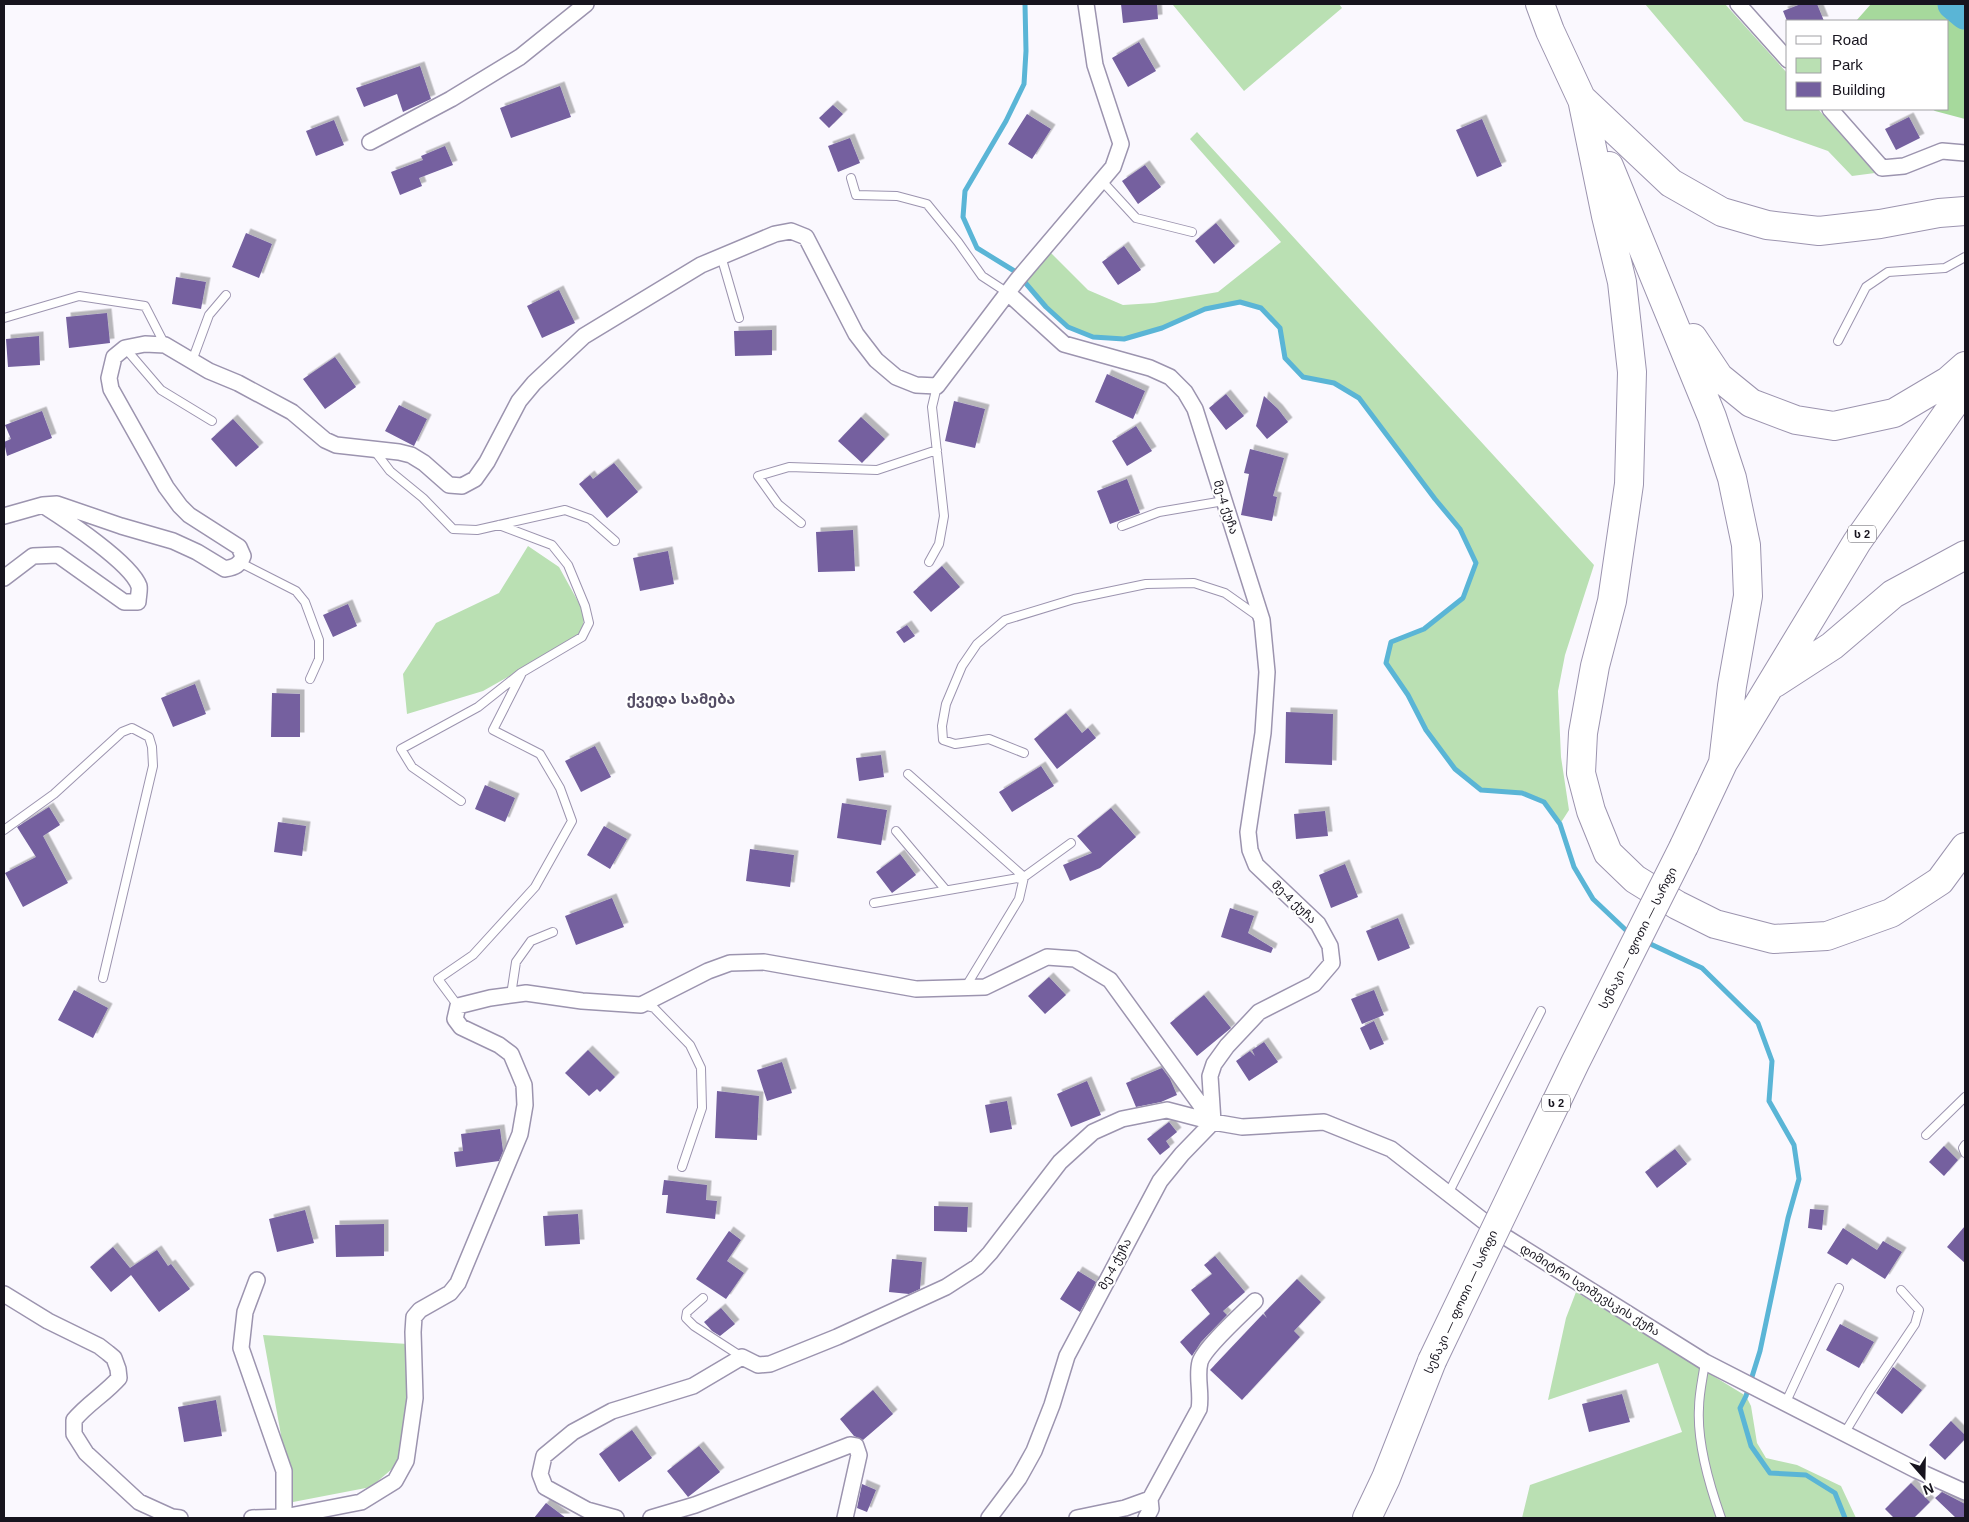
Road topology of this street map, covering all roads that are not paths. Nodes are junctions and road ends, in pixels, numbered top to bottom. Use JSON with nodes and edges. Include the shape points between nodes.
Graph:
{"nodes":[{"id":1,"x":586,"y":4,"type":"edge"},
{"id":2,"x":1086,"y":4,"type":"edge"},
{"id":3,"x":1528,"y":4,"type":"edge"},
{"id":4,"x":1540,"y":4,"type":"edge"},
{"id":5,"x":1738,"y":4,"type":"edge"},
{"id":6,"x":1550,"y":31,"type":"junction"},
{"id":7,"x":1786,"y":58,"type":"edge"},
{"id":8,"x":1582,"y":99,"type":"junction"},
{"id":9,"x":1831,"y":110,"type":"edge"},
{"id":10,"x":370,"y":142,"type":"dead end"},
{"id":11,"x":1965,"y":153,"type":"edge"},
{"id":12,"x":851,"y":178,"type":"dead end"},
{"id":13,"x":1102,"y":180,"type":"junction"},
{"id":14,"x":1965,"y":210,"type":"edge"},
{"id":15,"x":1192,"y":232,"type":"dead end"},
{"id":16,"x":721,"y":256,"type":"junction"},
{"id":17,"x":1965,"y":257,"type":"edge"},
{"id":18,"x":1660,"y":290,"type":"junction"},
{"id":19,"x":1008,"y":293,"type":"junction"},
{"id":20,"x":226,"y":295,"type":"dead end"},
{"id":21,"x":4,"y":318,"type":"edge"},
{"id":22,"x":739,"y":318,"type":"dead end"},
{"id":23,"x":1838,"y":341,"type":"dead end"},
{"id":24,"x":165,"y":345,"type":"junction"},
{"id":25,"x":125,"y":348,"type":"junction"},
{"id":26,"x":192,"y":361,"type":"junction"},
{"id":27,"x":1965,"y":366,"type":"edge"},
{"id":28,"x":937,"y":386,"type":"junction"},
{"id":29,"x":1965,"y":388,"type":"edge"},
{"id":30,"x":212,"y":421,"type":"dead end"},
{"id":31,"x":373,"y":448,"type":"junction"},
{"id":32,"x":937,"y":450,"type":"junction"},
{"id":33,"x":1224,"y":501,"type":"junction"},
{"id":34,"x":43,"y":505,"type":"junction"},
{"id":35,"x":4,"y":516,"type":"edge"},
{"id":36,"x":801,"y":523,"type":"dead end"},
{"id":37,"x":499,"y":525,"type":"junction"},
{"id":38,"x":1122,"y":526,"type":"dead end"},
{"id":39,"x":615,"y":542,"type":"dead end"},
{"id":40,"x":1965,"y":556,"type":"edge"},
{"id":41,"x":929,"y":562,"type":"dead end"},
{"id":42,"x":241,"y":563,"type":"junction"},
{"id":43,"x":4,"y":578,"type":"edge"},
{"id":44,"x":1262,"y":620,"type":"junction"},
{"id":45,"x":521,"y":673,"type":"junction"},
{"id":46,"x":310,"y":680,"type":"dead end"},
{"id":47,"x":1769,"y":687,"type":"junction"},
{"id":48,"x":1024,"y":753,"type":"dead end"},
{"id":49,"x":1723,"y":763,"type":"junction"},
{"id":50,"x":908,"y":774,"type":"dead end"},
{"id":51,"x":461,"y":801,"type":"dead end"},
{"id":52,"x":4,"y":830,"type":"edge"},
{"id":53,"x":896,"y":831,"type":"dead end"},
{"id":54,"x":1071,"y":843,"type":"dead end"},
{"id":55,"x":1965,"y":847,"type":"edge"},
{"id":56,"x":1024,"y":877,"type":"junction"},
{"id":57,"x":945,"y":890,"type":"junction"},
{"id":58,"x":874,"y":903,"type":"dead end"},
{"id":59,"x":553,"y":932,"type":"dead end"},
{"id":60,"x":103,"y":978,"type":"dead end"},
{"id":61,"x":965,"y":988,"type":"junction"},
{"id":62,"x":511,"y":995,"type":"junction"},
{"id":63,"x":641,"y":1005,"type":"junction"},
{"id":64,"x":458,"y":1006,"type":"junction"},
{"id":65,"x":1541,"y":1011,"type":"dead end"},
{"id":66,"x":1965,"y":1097,"type":"edge"},
{"id":67,"x":1213,"y":1122,"type":"junction"},
{"id":68,"x":1926,"y":1136,"type":"dead end"},
{"id":69,"x":1965,"y":1145,"type":"edge"},
{"id":70,"x":1965,"y":1154,"type":"edge"},
{"id":71,"x":682,"y":1167,"type":"dead end"},
{"id":72,"x":1448,"y":1194,"type":"junction"},
{"id":73,"x":257,"y":1280,"type":"dead end"},
{"id":74,"x":1839,"y":1288,"type":"dead end"},
{"id":75,"x":1901,"y":1290,"type":"dead end"},
{"id":76,"x":4,"y":1294,"type":"edge"},
{"id":77,"x":704,"y":1298,"type":"dead end"},
{"id":78,"x":1255,"y":1301,"type":"dead end"},
{"id":79,"x":742,"y":1358,"type":"junction"},
{"id":80,"x":1705,"y":1362,"type":"junction"},
{"id":81,"x":1785,"y":1404,"type":"junction"},
{"id":82,"x":1844,"y":1434,"type":"junction"},
{"id":83,"x":1965,"y":1492,"type":"edge"},
{"id":84,"x":1150,"y":1499,"type":"junction"},
{"id":85,"x":997,"y":1516,"type":"edge"},
{"id":86,"x":284,"y":1517,"type":"edge"},
{"id":87,"x":180,"y":1518,"type":"edge"},
{"id":88,"x":252,"y":1518,"type":"edge"},
{"id":89,"x":616,"y":1518,"type":"edge"},
{"id":90,"x":651,"y":1518,"type":"edge"},
{"id":91,"x":845,"y":1518,"type":"edge"},
{"id":92,"x":1077,"y":1518,"type":"edge"},
{"id":93,"x":1146,"y":1518,"type":"edge"},
{"id":94,"x":1367,"y":1518,"type":"edge"},
{"id":95,"x":1721,"y":1518,"type":"edge"}],
"edges":[{"from":1,"to":10,"type":"street","via":[[520,57],[451,99]]},
{"from":2,"to":13,"type":"street","via":[[1095,66],[1121,144],[1113,167]]},
{"from":3,"to":6,"type":"highway"},
{"from":4,"to":6,"type":"highway"},
{"from":5,"to":7,"type":"street"},
{"from":6,"to":8,"type":"highway"},
{"from":8,"to":14,"type":"highway","via":[[1671,183],[1722,212],[1767,225],[1819,231]]},
{"from":8,"to":18,"type":"highway"},
{"from":8,"to":55,"type":"highway","via":[[1622,282],[1632,372],[1628,493],[1612,601],[1595,666],[1583,733],[1581,773],[1591,811],[1608,853],[1635,879],[1678,905],[1715,924],[1773,939],[1827,936],[1891,913],[1940,881]]},
{"from":9,"to":11,"type":"street","via":[[1882,168],[1904,166],[1942,151]]},
{"from":12,"to":19,"type":"lane","via":[[856,195],[897,196],[927,204],[982,276]]},
{"from":13,"to":15,"type":"lane","via":[[1136,218]]},
{"from":13,"to":19,"type":"street"},
{"from":16,"to":22,"type":"lane"},
{"from":16,"to":28,"type":"street","via":[[775,234],[791,231],[806,237],[856,334],[876,360],[896,376],[916,384]]},
{"from":16,"to":31,"type":"street","via":[[584,336],[559,358],[519,401],[487,462],[474,479],[462,486],[448,485],[411,455]]},
{"from":17,"to":23,"type":"lane","via":[[1945,268],[1888,272],[1866,287]]},
{"from":18,"to":27,"type":"highway","via":[[1719,376],[1751,403],[1796,420],[1834,426],[1894,413],[1948,381]]},
{"from":18,"to":49,"type":"highway","via":[[1712,417],[1732,478],[1746,544],[1748,596]]},
{"from":19,"to":28,"type":"street"},
{"from":19,"to":33,"type":"street","name":"მე-4 ქუჩა","via":[[1064,344],[1150,368],[1170,377],[1185,392],[1195,409]]},
{"from":20,"to":26,"type":"lane","via":[[210,315]]},
{"from":21,"to":24,"type":"lane","via":[[79,296],[145,306]]},
{"from":24,"to":25,"type":"street"},
{"from":24,"to":26,"type":"street"},
{"from":25,"to":30,"type":"lane","via":[[161,390]]},
{"from":25,"to":42,"type":"street","via":[[114,357],[108,378],[111,389],[180,506],[188,515],[240,547]]},
{"from":26,"to":31,"type":"street","via":[[292,412],[325,440],[336,445]]},
{"from":28,"to":32,"type":"lane","via":[[932,407]]},
{"from":29,"to":47,"type":"highway","name":"სენაკი — ფოთი — სარფი","number":"ს 2","via":[[1857,542]]},
{"from":31,"to":37,"type":"lane","via":[[390,471],[453,529],[477,530]]},
{"from":32,"to":36,"type":"lane","via":[[877,470],[789,467],[758,476],[778,504]]},
{"from":32,"to":41,"type":"lane","via":[[944,516],[939,544]]},
{"from":33,"to":38,"type":"lane","via":[[1158,512]]},
{"from":33,"to":44,"type":"street","name":"მე-4 ქუჩა"},
{"from":34,"to":35,"type":"street"},
{"from":34,"to":42,"type":"street","via":[[58,504],[173,541],[225,569]]},
{"from":34,"to":43,"type":"street","via":[[128,570],[139,587],[138,602],[124,602],[58,555],[34,556]]},
{"from":37,"to":39,"type":"lane","via":[[565,510],[590,519]]},
{"from":37,"to":45,"type":"lane","via":[[552,544],[568,565],[586,606],[589,623],[582,637]]},
{"from":40,"to":47,"type":"highway","via":[[1893,594],[1832,646]]},
{"from":42,"to":46,"type":"lane","via":[[296,591],[305,602],[319,640],[319,659]]},
{"from":44,"to":48,"type":"lane","via":[[1225,593],[1194,584],[1137,586],[1074,598],[1005,620],[977,644],[962,666],[946,704],[943,740],[955,744],[989,739]]},
{"from":44,"to":67,"type":"street","name":"მე-4 ქუჩა","via":[[1267,672],[1263,733],[1248,832],[1250,850],[1256,865],[1318,924],[1330,946],[1332,964],[1314,984],[1258,1012],[1227,1046],[1210,1076]]},
{"from":45,"to":51,"type":"lane","via":[[478,707],[401,749],[412,767]]},
{"from":45,"to":64,"type":"lane","via":[[493,730],[540,754],[560,788],[572,822],[535,887],[473,955],[438,979]]},
{"from":47,"to":49,"type":"highway","name":"სენაკი — ფოთი — სარფი","number":"ს 2"},
{"from":49,"to":94,"type":"highway","name":"სენაკი — ფოთი — სარფი","number":"ს 2","bridge":true,"via":[[1432,1361]]},
{"from":50,"to":56,"type":"lane"},
{"from":52,"to":60,"type":"lane","via":[[54,794],[122,732],[132,728],[149,737],[153,766]]},
{"from":53,"to":57,"type":"lane"},
{"from":54,"to":56,"type":"lane"},
{"from":56,"to":57,"type":"lane"},
{"from":56,"to":61,"type":"lane","via":[[1019,899]]},
{"from":57,"to":58,"type":"lane"},
{"from":59,"to":62,"type":"lane","via":[[530,941],[516,962]]},
{"from":61,"to":63,"type":"street","via":[[916,989],[764,962],[747,962],[730,963],[708,971]]},
{"from":61,"to":67,"type":"street","via":[[986,987],[1047,956],[1074,959],[1110,980]]},
{"from":62,"to":63,"type":"street","via":[[544,995]]},
{"from":62,"to":64,"type":"street"},
{"from":63,"to":71,"type":"lane","via":[[654,1008],[690,1045],[701,1068],[702,1108]]},
{"from":64,"to":86,"type":"street","via":[[455,1019],[461,1027],[511,1054],[524,1085],[525,1105],[520,1134],[458,1283],[450,1293],[414,1317],[415,1398],[406,1461],[395,1481],[361,1502]]},
{"from":65,"to":72,"type":"lane"},
{"from":66,"to":68,"type":"lane"},
{"from":67,"to":72,"type":"street","name":"დიმიტრი სვიშევსკის ქუჩა","via":[[1242,1126],[1324,1122],[1391,1149]]},
{"from":67,"to":79,"type":"street","name":"დიმიტრი სვიშევსკის ქუჩა","via":[[1167,1110],[1122,1119],[1093,1132],[1060,1162],[977,1267],[946,1287],[770,1364],[758,1365]]},
{"from":67,"to":85,"type":"street","name":"მე-4 ქუჩა","via":[[1160,1181],[1067,1356],[1034,1451]]},
{"from":69,"to":70,"type":"lane"},
{"from":72,"to":80,"type":"street","name":"დიმიტრი სვიშევსკის ქუჩა","via":[[1499,1233]]},
{"from":73,"to":86,"type":"street","via":[[245,1312],[241,1348],[284,1471]]},
{"from":74,"to":81,"type":"lane"},
{"from":75,"to":82,"type":"lane","via":[[1919,1310],[1915,1324]]},
{"from":76,"to":87,"type":"street","via":[[48,1321],[99,1346],[114,1358],[118,1378],[80,1412],[74,1420],[74,1434],[86,1453],[139,1502]]},
{"from":77,"to":79,"type":"lane","via":[[687,1312],[686,1318]]},
{"from":78,"to":84,"type":"street","via":[[1200,1361],[1199,1409]]},
{"from":79,"to":89,"type":"street","via":[[693,1386],[612,1411],[573,1432],[544,1456],[540,1474],[545,1487],[587,1510]]},
{"from":80,"to":81,"type":"street","name":"დიმიტრი სვიშევსკის ქუჩა"},
{"from":80,"to":95,"type":"lane","via":[[1699,1409],[1706,1461]]},
{"from":81,"to":82,"type":"street","name":"დიმიტრი სვიშევსკის ქუჩა"},
{"from":82,"to":83,"type":"street","name":"დიმიტრი სვიშევსკის ქუჩა"},
{"from":84,"to":92,"type":"street"},
{"from":84,"to":93,"type":"street","via":[[1151,1509]]},
{"from":86,"to":88,"type":"street"},
{"from":90,"to":91,"type":"street","via":[[696,1505],[850,1445],[856,1446],[859,1456]]}]}
